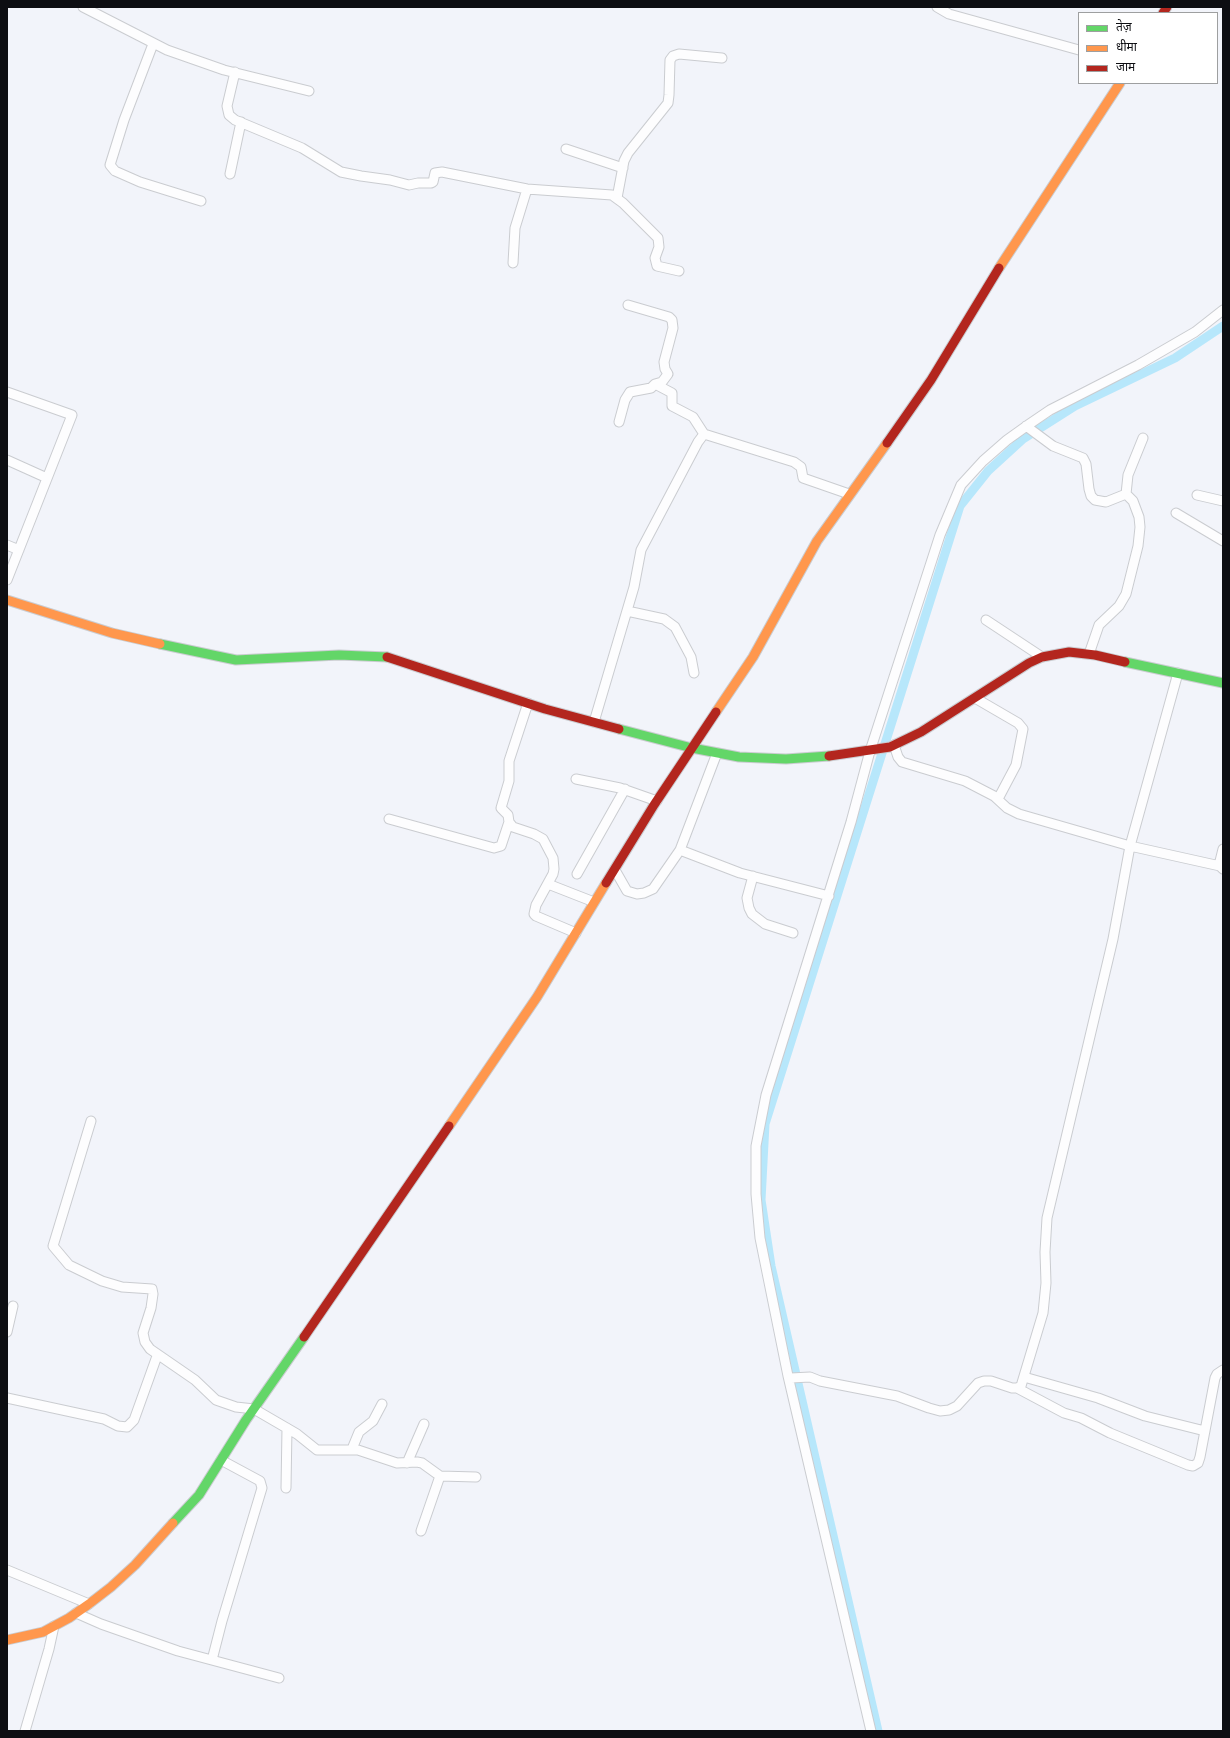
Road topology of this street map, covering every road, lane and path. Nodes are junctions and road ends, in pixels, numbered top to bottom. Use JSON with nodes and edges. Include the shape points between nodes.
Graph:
{"nodes":[{"id":1,"x":82,"y":7,"type":"edge"},
{"id":2,"x":937,"y":7,"type":"edge"},
{"id":3,"x":153,"y":44,"type":"junction"},
{"id":4,"x":1078,"y":50,"type":"edge"},
{"id":5,"x":722,"y":58,"type":"dead end"},
{"id":6,"x":234,"y":72,"type":"junction"},
{"id":7,"x":1119,"y":84,"type":"edge"},
{"id":8,"x":309,"y":91,"type":"dead end"},
{"id":9,"x":241,"y":122,"type":"junction"},
{"id":10,"x":566,"y":149,"type":"dead end"},
{"id":11,"x":622,"y":168,"type":"junction"},
{"id":12,"x":230,"y":174,"type":"dead end"},
{"id":13,"x":526,"y":189,"type":"junction"},
{"id":14,"x":617,"y":198,"type":"junction"},
{"id":15,"x":201,"y":201,"type":"dead end"},
{"id":16,"x":513,"y":263,"type":"dead end"},
{"id":17,"x":679,"y":271,"type":"dead end"},
{"id":18,"x":628,"y":305,"type":"dead end"},
{"id":19,"x":1223,"y":310,"type":"edge"},
{"id":20,"x":655,"y":384,"type":"junction"},
{"id":21,"x":7,"y":392,"type":"edge"},
{"id":22,"x":619,"y":422,"type":"dead end"},
{"id":23,"x":1027,"y":427,"type":"junction"},
{"id":24,"x":704,"y":434,"type":"junction"},
{"id":25,"x":1143,"y":438,"type":"dead end"},
{"id":26,"x":7,"y":460,"type":"edge"},
{"id":27,"x":47,"y":478,"type":"junction"},
{"id":28,"x":849,"y":494,"type":"junction"},
{"id":29,"x":1126,"y":494,"type":"junction"},
{"id":30,"x":1197,"y":495,"type":"dead end"},
{"id":31,"x":1223,"y":501,"type":"edge"},
{"id":32,"x":1176,"y":513,"type":"dead end"},
{"id":33,"x":1223,"y":541,"type":"edge"},
{"id":34,"x":7,"y":545,"type":"edge"},
{"id":35,"x":19,"y":550,"type":"junction"},
{"id":36,"x":7,"y":580,"type":"edge"},
{"id":37,"x":7,"y":600,"type":"edge"},
{"id":38,"x":627,"y":611,"type":"junction"},
{"id":39,"x":986,"y":620,"type":"dead end"},
{"id":40,"x":1089,"y":654,"type":"junction"},
{"id":41,"x":1042,"y":657,"type":"junction"},
{"id":42,"x":694,"y":673,"type":"dead end"},
{"id":43,"x":1178,"y":674,"type":"junction"},
{"id":44,"x":1223,"y":683,"type":"edge"},
{"id":45,"x":976,"y":698,"type":"junction"},
{"id":46,"x":528,"y":703,"type":"junction"},
{"id":47,"x":594,"y":722,"type":"junction"},
{"id":48,"x":892,"y":746,"type":"junction"},
{"id":49,"x":692,"y":748,"type":"junction"},
{"id":50,"x":873,"y":750,"type":"junction"},
{"id":51,"x":717,"y":753,"type":"junction"},
{"id":52,"x":576,"y":779,"type":"dead end"},
{"id":53,"x":625,"y":789,"type":"junction"},
{"id":54,"x":998,"y":799,"type":"junction"},
{"id":55,"x":657,"y":801,"type":"junction"},
{"id":56,"x":389,"y":819,"type":"dead end"},
{"id":57,"x":509,"y":822,"type":"junction"},
{"id":58,"x":1130,"y":846,"type":"junction"},
{"id":59,"x":1223,"y":849,"type":"edge"},
{"id":60,"x":680,"y":850,"type":"junction"},
{"id":61,"x":1222,"y":867,"type":"edge"},
{"id":62,"x":614,"y":870,"type":"junction"},
{"id":63,"x":577,"y":874,"type":"dead end"},
{"id":64,"x":753,"y":876,"type":"junction"},
{"id":65,"x":548,"y":884,"type":"junction"},
{"id":66,"x":829,"y":896,"type":"junction"},
{"id":67,"x":594,"y":902,"type":"junction"},
{"id":68,"x":576,"y":933,"type":"junction"},
{"id":69,"x":793,"y":933,"type":"dead end"},
{"id":70,"x":91,"y":1121,"type":"dead end"},
{"id":71,"x":13,"y":1306,"type":"dead end"},
{"id":72,"x":7,"y":1332,"type":"edge"},
{"id":73,"x":157,"y":1356,"type":"junction"},
{"id":74,"x":1223,"y":1370,"type":"edge"},
{"id":75,"x":790,"y":1377,"type":"junction"},
{"id":76,"x":1024,"y":1377,"type":"junction"},
{"id":77,"x":1017,"y":1388,"type":"junction"},
{"id":78,"x":7,"y":1398,"type":"edge"},
{"id":79,"x":382,"y":1404,"type":"dead end"},
{"id":80,"x":254,"y":1409,"type":"junction"},
{"id":81,"x":424,"y":1424,"type":"dead end"},
{"id":82,"x":287,"y":1428,"type":"junction"},
{"id":83,"x":1205,"y":1431,"type":"junction"},
{"id":84,"x":352,"y":1449,"type":"junction"},
{"id":85,"x":221,"y":1460,"type":"junction"},
{"id":86,"x":407,"y":1462,"type":"junction"},
{"id":87,"x":440,"y":1476,"type":"junction"},
{"id":88,"x":476,"y":1477,"type":"dead end"},
{"id":89,"x":286,"y":1488,"type":"dead end"},
{"id":90,"x":422,"y":1531,"type":"dead end"},
{"id":91,"x":7,"y":1570,"type":"edge"},
{"id":92,"x":89,"y":1604,"type":"junction"},
{"id":93,"x":76,"y":1613,"type":"junction"},
{"id":94,"x":54,"y":1626,"type":"junction"},
{"id":95,"x":7,"y":1640,"type":"edge"},
{"id":96,"x":212,"y":1660,"type":"junction"},
{"id":97,"x":279,"y":1678,"type":"dead end"},
{"id":98,"x":25,"y":1731,"type":"edge"},
{"id":99,"x":871,"y":1731,"type":"edge"}],
"edges":[{"from":1,"to":3,"type":"street"},
{"from":2,"to":4,"type":"street","via":[[949,14]]},
{"from":3,"to":6,"type":"street"},
{"from":3,"to":15,"type":"street","via":[[110,165],[116,171],[140,182]]},
{"from":5,"to":11,"type":"street","via":[[679,54],[670,60],[668,103],[628,153]]},
{"from":6,"to":8,"type":"street"},
{"from":6,"to":9,"type":"street","via":[[227,110],[228,115]]},
{"from":7,"to":28,"type":"street","via":[[987,286],[931,380]]},
{"from":9,"to":12,"type":"street"},
{"from":9,"to":13,"type":"street","via":[[302,148],[347,174],[409,185],[431,183],[435,173],[442,172]]},
{"from":10,"to":11,"type":"street"},
{"from":11,"to":14,"type":"street"},
{"from":13,"to":14,"type":"street","via":[[607,194]]},
{"from":13,"to":16,"type":"street","via":[[516,221]]},
{"from":14,"to":17,"type":"street","via":[[658,238],[659,247],[655,258],[657,266]]},
{"from":18,"to":20,"type":"street","via":[[669,317],[673,323],[664,362],[668,374],[662,382]]},
{"from":19,"to":23,"type":"street","via":[[1195,332],[1138,366],[1050,410]]},
{"from":20,"to":22,"type":"street","via":[[650,388],[630,392]]},
{"from":20,"to":24,"type":"street","via":[[672,393],[672,406],[693,417]]},
{"from":21,"to":27,"type":"street","via":[[72,415]]},
{"from":23,"to":29,"type":"street","via":[[1054,446],[1083,458],[1091,496],[1095,500],[1106,502]]},
{"from":23,"to":50,"type":"street","via":[[983,461],[961,485],[920,594]]},
{"from":24,"to":28,"type":"street","via":[[794,462],[802,467],[803,478]]},
{"from":24,"to":38,"type":"street","via":[[646,538]]},
{"from":25,"to":29,"type":"street","via":[[1128,475]]},
{"from":26,"to":27,"type":"street"},
{"from":27,"to":35,"type":"street"},
{"from":28,"to":49,"type":"street","via":[[817,540],[753,657]]},
{"from":29,"to":40,"type":"street","via":[[1134,501],[1139,518],[1136,556],[1123,601],[1099,625]]},
{"from":30,"to":31,"type":"street"},
{"from":32,"to":33,"type":"street"},
{"from":34,"to":35,"type":"street"},
{"from":35,"to":36,"type":"street"},
{"from":37,"to":46,"type":"street","via":[[112,634],[236,660],[340,655],[383,656]]},
{"from":38,"to":42,"type":"street","via":[[664,619],[675,627],[691,657]]},
{"from":38,"to":47,"type":"street"},
{"from":39,"to":41,"type":"street"},
{"from":40,"to":41,"type":"street","via":[[1069,652]]},
{"from":40,"to":43,"type":"street"},
{"from":41,"to":45,"type":"street"},
{"from":43,"to":44,"type":"street"},
{"from":43,"to":58,"type":"street"},
{"from":45,"to":48,"type":"street","via":[[921,732]]},
{"from":45,"to":54,"type":"street","via":[[1018,723],[1023,729],[1016,765]]},
{"from":46,"to":47,"type":"street"},
{"from":46,"to":57,"type":"street","via":[[509,761],[509,781],[501,805],[502,811],[508,815]]},
{"from":47,"to":49,"type":"street"},
{"from":48,"to":50,"type":"street"},
{"from":48,"to":54,"type":"street","via":[[902,762],[965,781]]},
{"from":49,"to":51,"type":"street"},
{"from":49,"to":55,"type":"street"},
{"from":50,"to":51,"type":"street","via":[[786,759],[739,757]]},
{"from":50,"to":66,"type":"street"},
{"from":51,"to":60,"type":"street"},
{"from":52,"to":53,"type":"street"},
{"from":53,"to":55,"type":"street"},
{"from":53,"to":63,"type":"street"},
{"from":54,"to":58,"type":"street","via":[[1007,808],[1020,814]]},
{"from":55,"to":62,"type":"street"},
{"from":56,"to":57,"type":"street","via":[[494,848],[501,846]]},
{"from":57,"to":65,"type":"street","via":[[517,830],[539,836],[546,844],[553,858],[554,869]]},
{"from":58,"to":61,"type":"street"},
{"from":58,"to":76,"type":"street","via":[[1113,939],[1047,1218],[1045,1298]]},
{"from":59,"to":61,"type":"street","via":[[1220,861]]},
{"from":60,"to":62,"type":"street","via":[[653,889],[644,893],[627,891]]},
{"from":60,"to":64,"type":"street"},
{"from":62,"to":67,"type":"street"},
{"from":64,"to":66,"type":"street"},
{"from":64,"to":69,"type":"street","via":[[747,898],[752,914],[765,924]]},
{"from":65,"to":67,"type":"street"},
{"from":65,"to":68,"type":"street","via":[[534,914]]},
{"from":66,"to":75,"type":"street","via":[[766,1095],[756,1146],[756,1194],[760,1238]]},
{"from":67,"to":68,"type":"street"},
{"from":68,"to":80,"type":"street","via":[[537,996]]},
{"from":70,"to":73,"type":"street","via":[[53,1246],[69,1264],[102,1281],[122,1287],[152,1289],[151,1308],[143,1333],[144,1342]]},
{"from":71,"to":72,"type":"street"},
{"from":73,"to":78,"type":"street","via":[[134,1420],[127,1427],[118,1426],[104,1419]]},
{"from":73,"to":80,"type":"street","via":[[194,1380],[216,1400],[224,1404]]},
{"from":74,"to":83,"type":"street","via":[[1215,1378]]},
{"from":75,"to":77,"type":"street","via":[[810,1377],[897,1396],[940,1410],[949,1410],[957,1406],[978,1383],[984,1380]]},
{"from":75,"to":99,"type":"street"},
{"from":76,"to":77,"type":"street","via":[[1021,1386]]},
{"from":76,"to":83,"type":"street","via":[[1098,1398],[1153,1418]]},
{"from":77,"to":83,"type":"street","via":[[1064,1413],[1188,1465],[1198,1463]]},
{"from":79,"to":84,"type":"street","via":[[373,1421],[359,1432]]},
{"from":80,"to":82,"type":"street"},
{"from":80,"to":85,"type":"street"},
{"from":81,"to":86,"type":"street"},
{"from":82,"to":84,"type":"street","via":[[317,1450]]},
{"from":82,"to":89,"type":"street"},
{"from":84,"to":86,"type":"street","via":[[366,1451],[397,1463]]},
{"from":85,"to":92,"type":"street","via":[[199,1495],[167,1532],[123,1576]]},
{"from":85,"to":96,"type":"street","via":[[260,1481],[262,1488]]},
{"from":86,"to":87,"type":"street","via":[[422,1464]]},
{"from":87,"to":88,"type":"street"},
{"from":87,"to":90,"type":"street"},
{"from":91,"to":92,"type":"street"},
{"from":92,"to":93,"type":"street"},
{"from":93,"to":94,"type":"street"},
{"from":93,"to":96,"type":"street","via":[[178,1651]]},
{"from":94,"to":95,"type":"street","via":[[37,1634]]},
{"from":94,"to":98,"type":"street"},
{"from":96,"to":97,"type":"street"}]}
